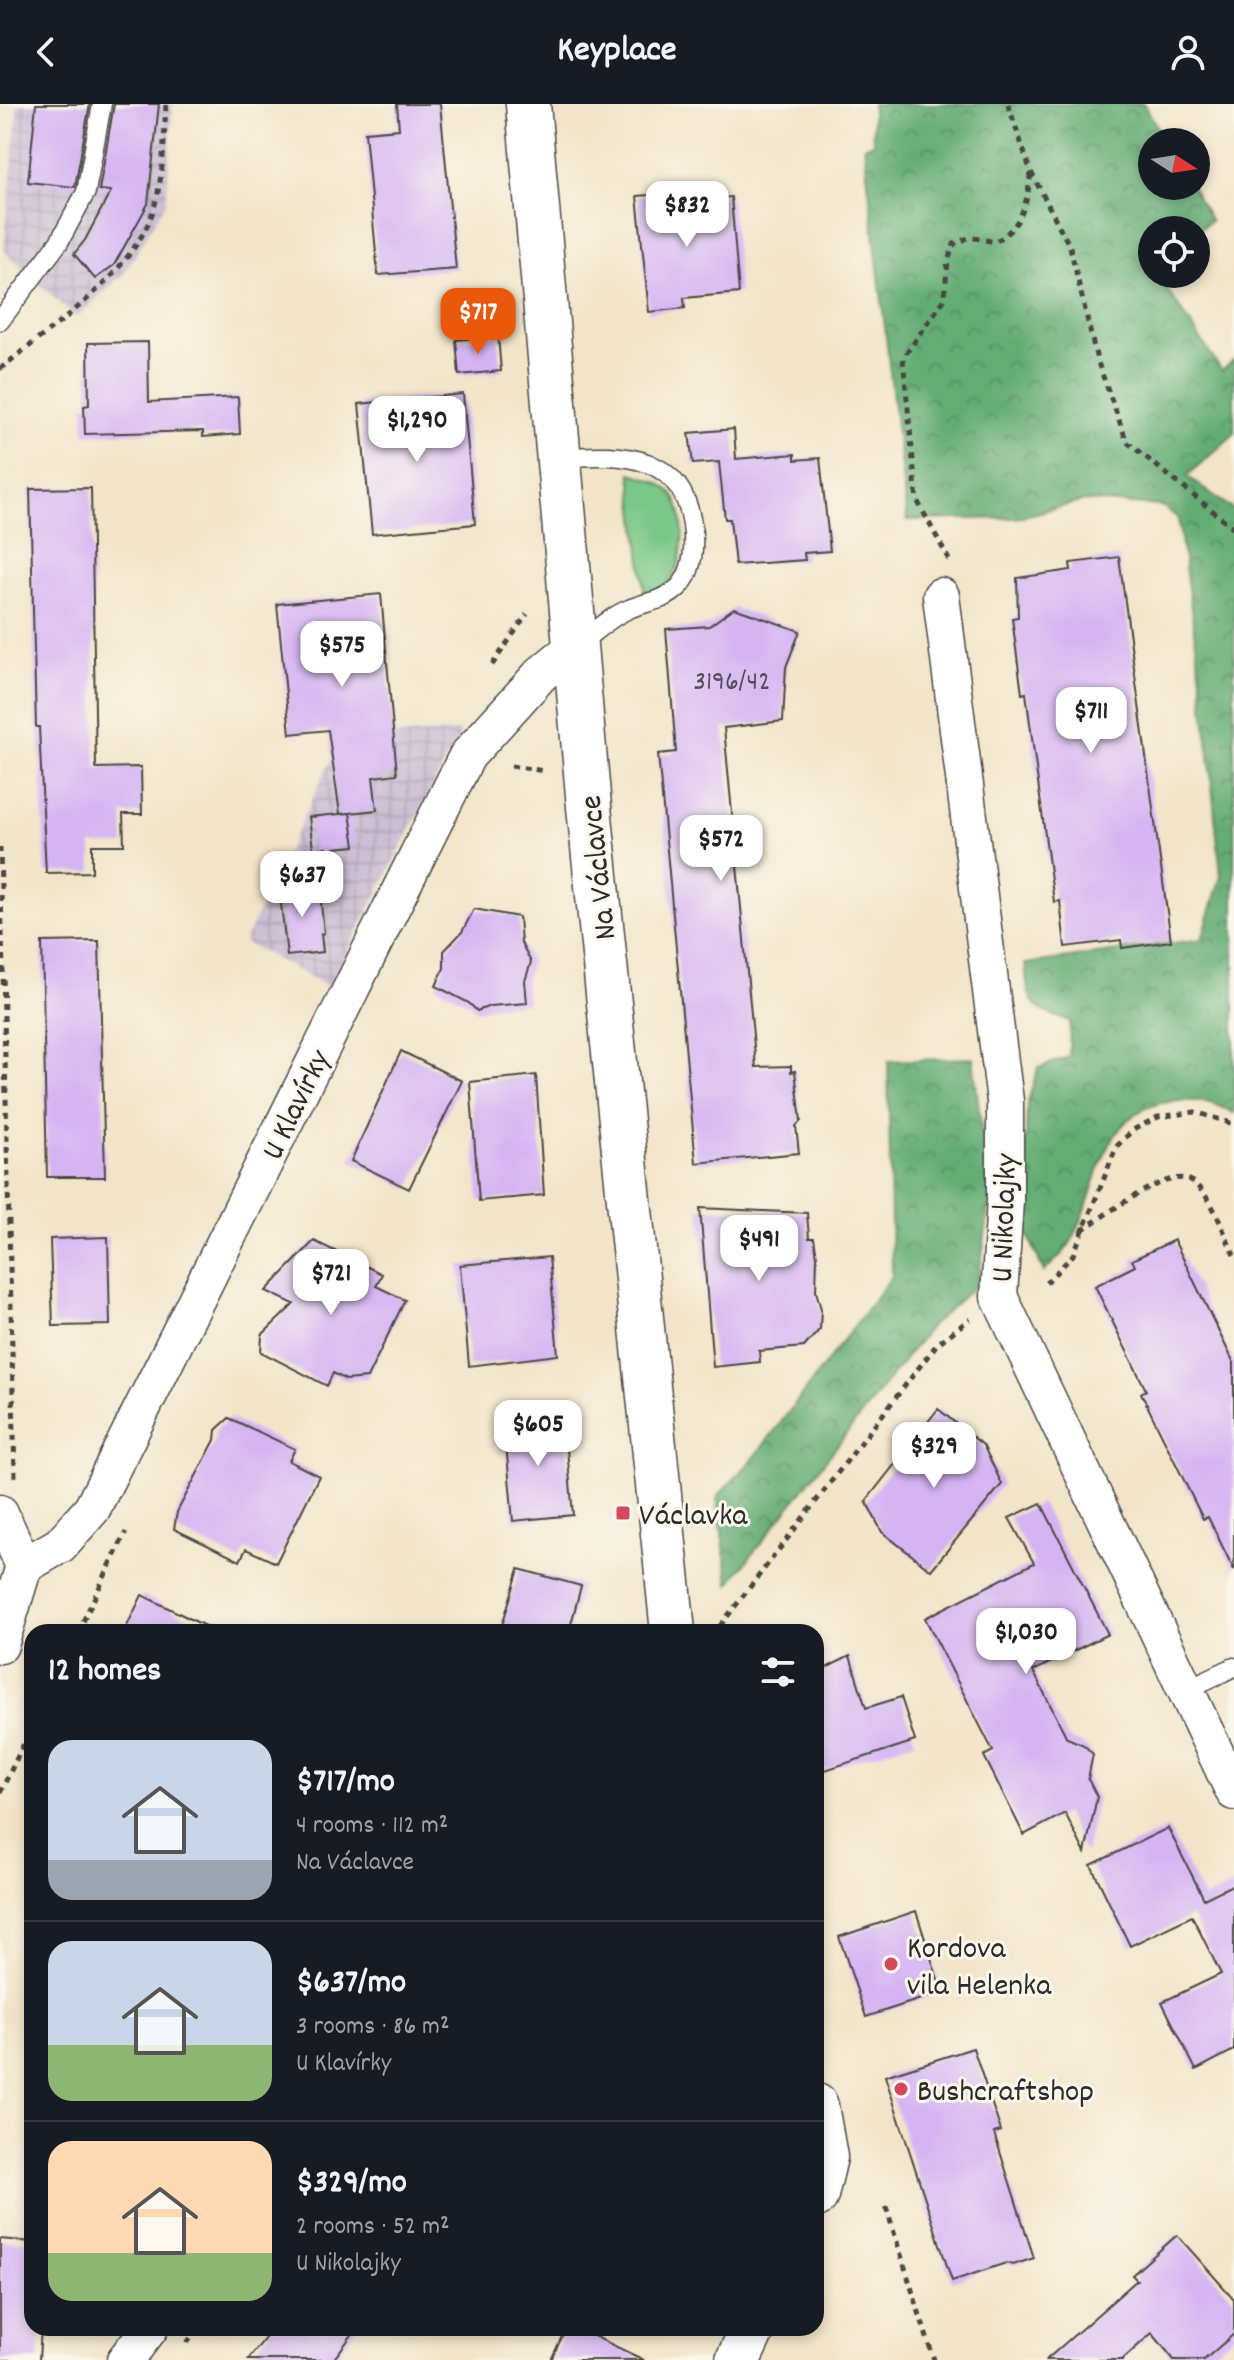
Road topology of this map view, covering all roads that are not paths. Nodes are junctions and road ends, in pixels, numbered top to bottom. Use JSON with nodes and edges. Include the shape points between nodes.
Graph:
{"nodes":[{"id":1,"x":102,"y":104,"type":"edge"},
{"id":2,"x":528,"y":104,"type":"edge"},
{"id":3,"x":0,"y":321,"type":"edge"},
{"id":4,"x":561,"y":458,"type":"junction"},
{"id":5,"x":941,"y":596,"type":"road end"},
{"id":6,"x":574,"y":647,"type":"junction"},
{"id":7,"x":10,"y":1502,"type":"edge"},
{"id":8,"x":24,"y":1566,"type":"junction"},
{"id":9,"x":672,"y":1624,"type":"edge"},
{"id":10,"x":0,"y":1645,"type":"edge"},
{"id":11,"x":1234,"y":1667,"type":"edge"},
{"id":12,"x":1185,"y":1690,"type":"junction"},
{"id":13,"x":1234,"y":1792,"type":"edge"},
{"id":14,"x":144,"y":2336,"type":"edge"},
{"id":15,"x":749,"y":2336,"type":"edge"},
{"id":16,"x":125,"y":2360,"type":"edge"},
{"id":17,"x":738,"y":2360,"type":"edge"}],
"edges":[{"from":1,"to":3,"type":"lane","via":[[86,192],[59,242]]},
{"from":2,"to":4,"type":"street","name":"Na Václavce"},
{"from":4,"to":6,"type":"street","name":"Na Václavce"},
{"from":4,"to":6,"type":"lane","via":[[613,453],[653,466],[681,488],[693,526],[691,567],[682,584],[660,601],[628,609]]},
{"from":5,"to":12,"type":"street","name":"U Nikolajky","via":[[1005,1101],[999,1296]]},
{"from":6,"to":8,"type":"street","name":"U Klavírky","via":[[541,674],[467,756],[92,1509],[60,1545]]},
{"from":6,"to":9,"type":"street","name":"Na Václavce"},
{"from":7,"to":8,"type":"street"},
{"from":8,"to":10,"type":"street"},
{"from":11,"to":12,"type":"lane"},
{"from":12,"to":13,"type":"street","name":"U Nikolajky"},
{"from":14,"to":16,"type":"street"},
{"from":15,"to":17,"type":"street"}]}
